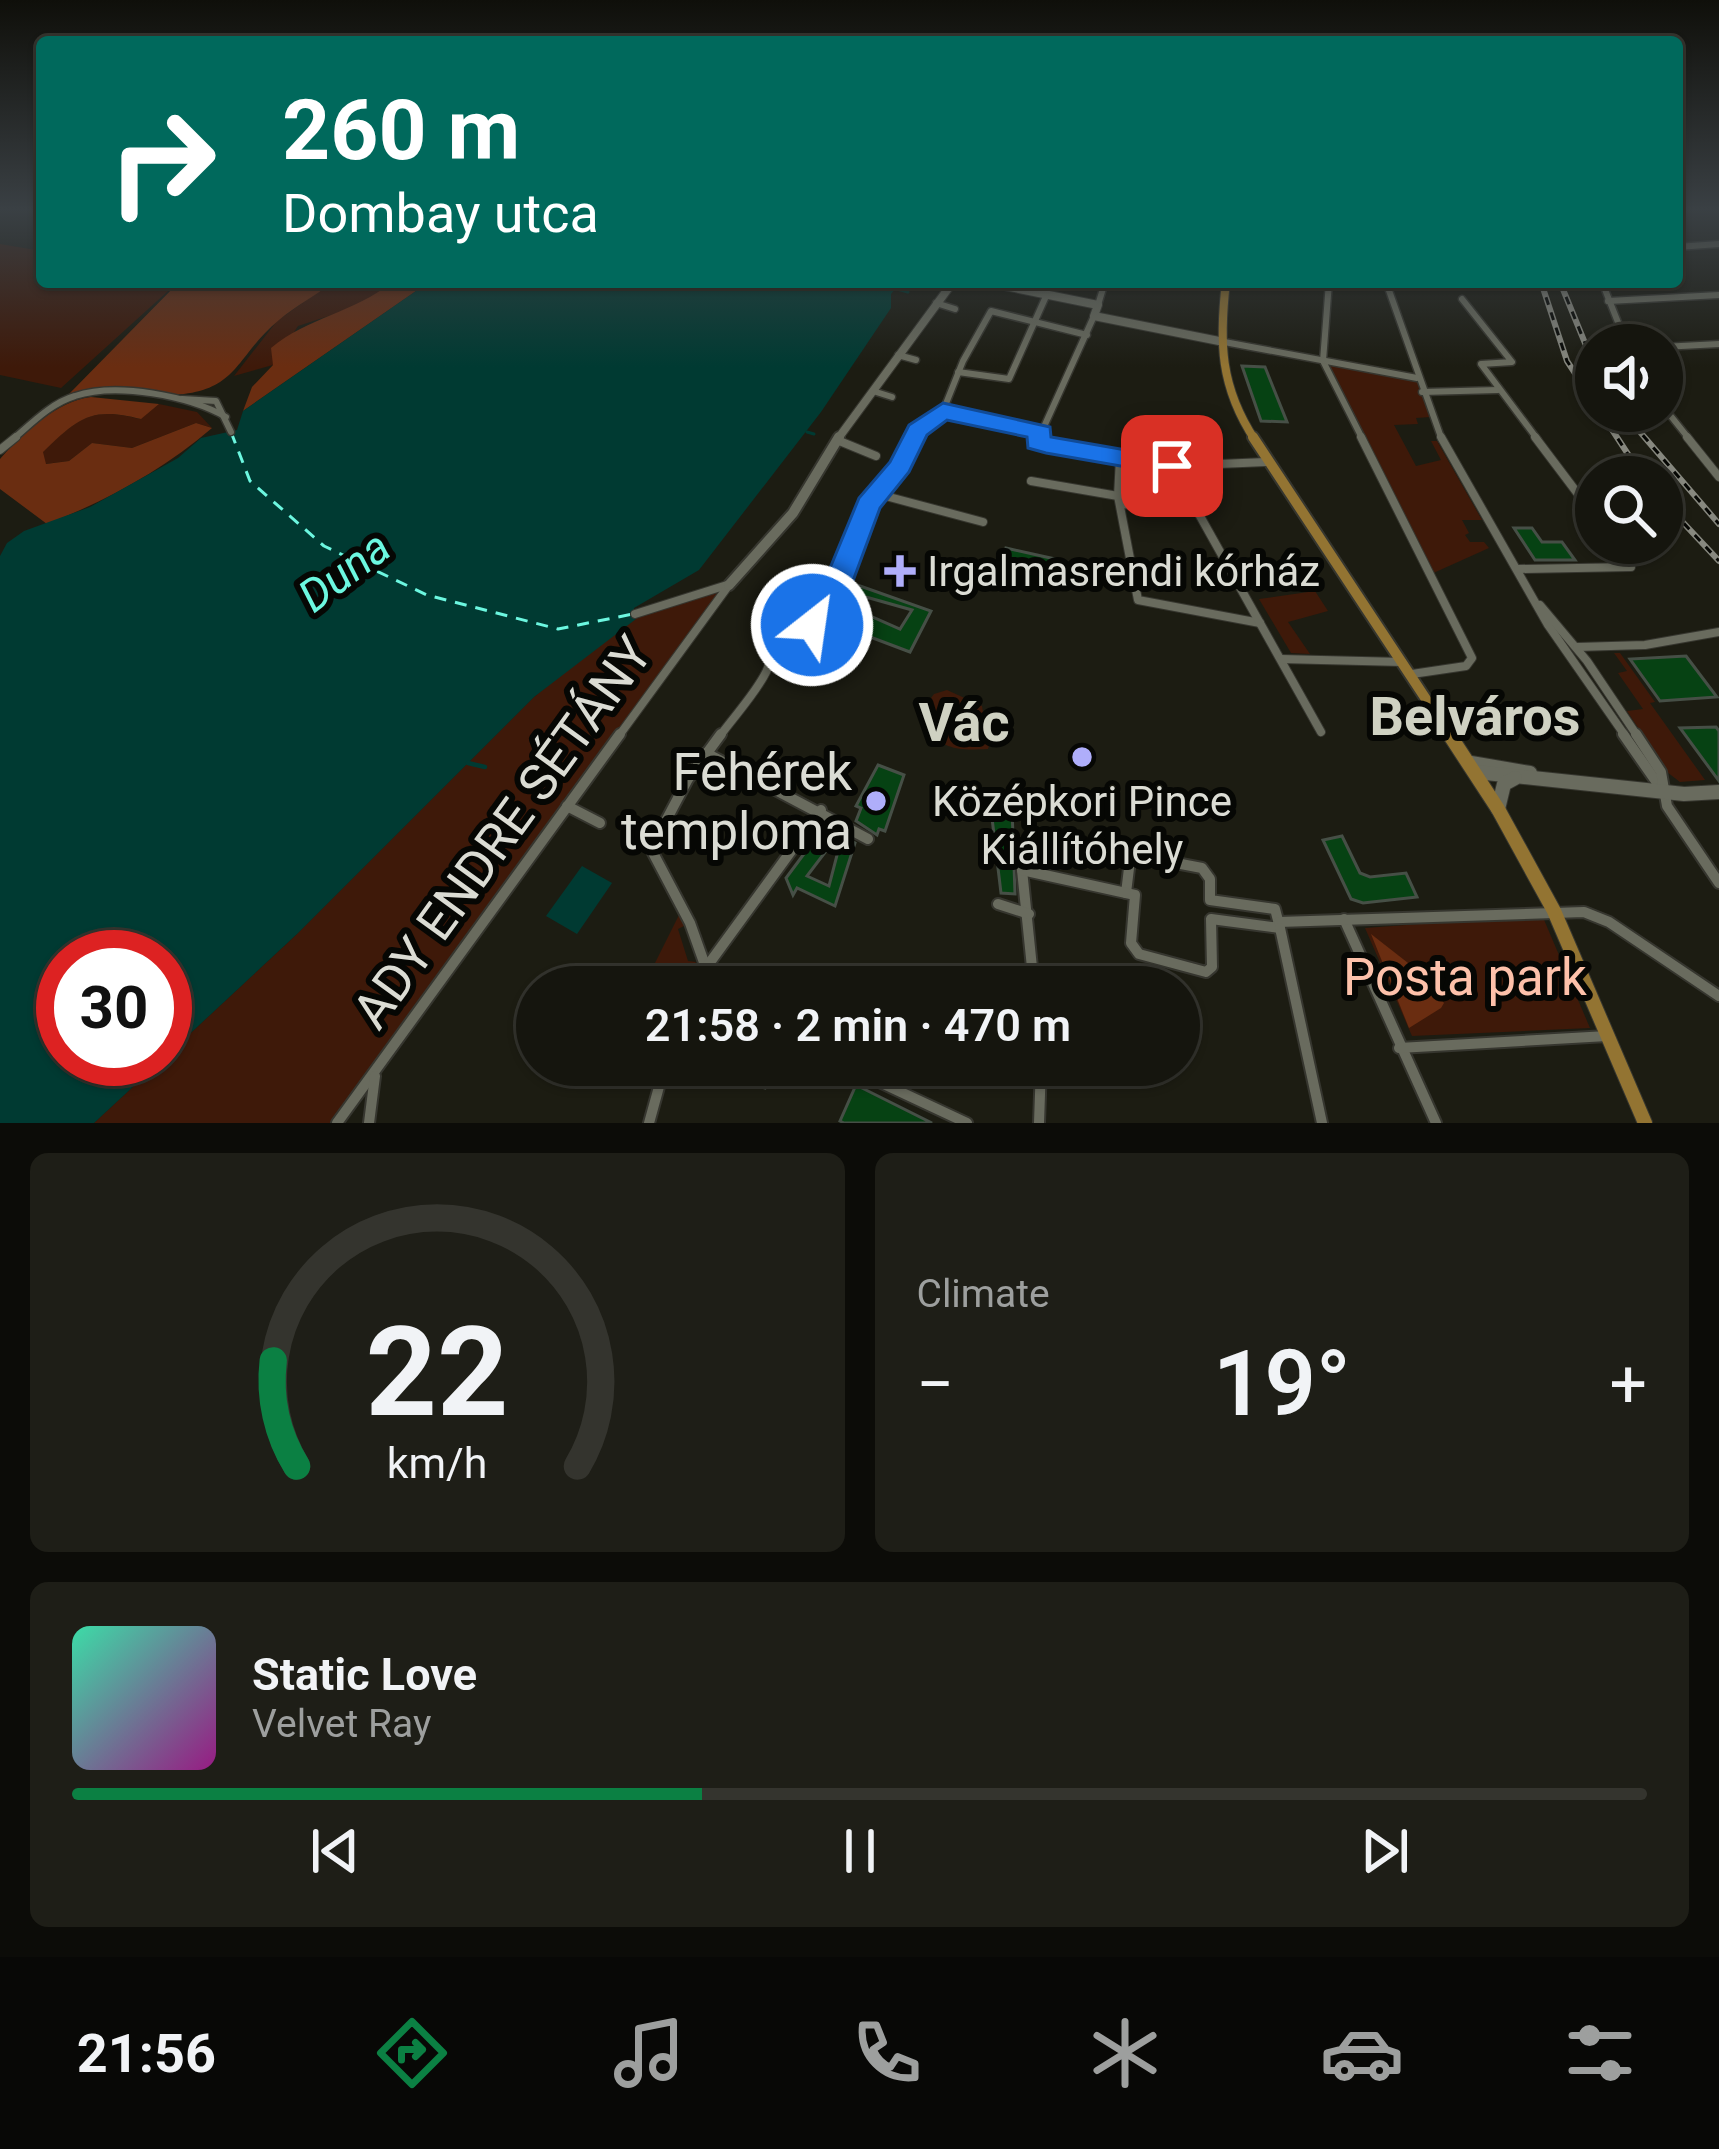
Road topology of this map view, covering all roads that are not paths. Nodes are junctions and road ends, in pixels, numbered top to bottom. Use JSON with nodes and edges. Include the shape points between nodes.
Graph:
{"nodes":[{"id":1,"x":947,"y":288,"type":"edge"},
{"id":2,"x":1016,"y":288,"type":"edge"},
{"id":3,"x":1103,"y":288,"type":"edge"},
{"id":4,"x":1225,"y":288,"type":"edge"},
{"id":5,"x":1329,"y":288,"type":"edge"},
{"id":6,"x":1388,"y":288,"type":"edge"},
{"id":7,"x":1604,"y":288,"type":"edge"},
{"id":8,"x":1047,"y":294,"type":"junction"},
{"id":9,"x":1719,"y":295,"type":"edge"},
{"id":10,"x":1462,"y":299,"type":"dead end"},
{"id":11,"x":1608,"y":301,"type":"junction"},
{"id":12,"x":936,"y":303,"type":"junction"},
{"id":13,"x":1098,"y":304,"type":"junction"},
{"id":14,"x":955,"y":309,"type":"dead end"},
{"id":15,"x":1094,"y":316,"type":"junction"},
{"id":16,"x":1033,"y":321,"type":"junction"},
{"id":17,"x":1618,"y":324,"type":"edge"},
{"id":18,"x":1087,"y":335,"type":"junction"},
{"id":19,"x":1219,"y":340,"type":"junction"},
{"id":20,"x":1719,"y":344,"type":"edge"},
{"id":21,"x":1683,"y":346,"type":"edge"},
{"id":22,"x":898,"y":355,"type":"junction"},
{"id":23,"x":916,"y":360,"type":"dead end"},
{"id":24,"x":1323,"y":362,"type":"junction"},
{"id":25,"x":958,"y":372,"type":"junction"},
{"id":26,"x":1417,"y":379,"type":"junction"},
{"id":27,"x":1499,"y":390,"type":"junction"},
{"id":28,"x":873,"y":391,"type":"junction"},
{"id":29,"x":1422,"y":392,"type":"junction"},
{"id":30,"x":892,"y":397,"type":"dead end"},
{"id":31,"x":943,"y":411,"type":"junction"},
{"id":32,"x":1042,"y":432,"type":"junction"},
{"id":33,"x":1683,"y":432,"type":"edge"},
{"id":34,"x":231,"y":433,"type":"dead end"},
{"id":35,"x":837,"y":440,"type":"junction"},
{"id":36,"x":0,"y":451,"type":"edge"},
{"id":37,"x":876,"y":456,"type":"dead end"},
{"id":38,"x":1120,"y":458,"type":"junction"},
{"id":39,"x":1266,"y":462,"type":"junction"},
{"id":40,"x":1172,"y":466,"type":"junction"},
{"id":41,"x":1719,"y":477,"type":"edge"},
{"id":42,"x":1030,"y":481,"type":"dead end"},
{"id":43,"x":1575,"y":490,"type":"edge"},
{"id":44,"x":876,"y":493,"type":"junction"},
{"id":45,"x":1119,"y":500,"type":"junction"},
{"id":46,"x":1182,"y":509,"type":"dead end"},
{"id":47,"x":983,"y":522,"type":"dead end"},
{"id":48,"x":1629,"y":564,"type":"edge"},
{"id":49,"x":1516,"y":568,"type":"junction"},
{"id":50,"x":729,"y":585,"type":"junction"},
{"id":51,"x":1535,"y":599,"type":"junction"},
{"id":52,"x":635,"y":614,"type":"dead end"},
{"id":53,"x":779,"y":617,"type":"dead end"},
{"id":54,"x":1262,"y":624,"type":"junction"},
{"id":55,"x":812,"y":625,"type":"dead end"},
{"id":56,"x":1719,"y":632,"type":"edge"},
{"id":57,"x":1577,"y":647,"type":"junction"},
{"id":58,"x":1563,"y":648,"type":"junction"},
{"id":59,"x":1281,"y":659,"type":"junction"},
{"id":60,"x":1408,"y":668,"type":"junction"},
{"id":61,"x":1321,"y":732,"type":"dead end"},
{"id":62,"x":706,"y":753,"type":"junction"},
{"id":63,"x":1473,"y":767,"type":"junction"},
{"id":64,"x":1544,"y":777,"type":"junction"},
{"id":65,"x":1515,"y":778,"type":"junction"},
{"id":66,"x":1663,"y":791,"type":"junction"},
{"id":67,"x":1719,"y":792,"type":"edge"},
{"id":68,"x":567,"y":806,"type":"junction"},
{"id":69,"x":1498,"y":808,"type":"junction"},
{"id":70,"x":821,"y":811,"type":"junction"},
{"id":71,"x":600,"y":824,"type":"dead end"},
{"id":72,"x":868,"y":839,"type":"dead end"},
{"id":73,"x":1719,"y":883,"type":"edge"},
{"id":74,"x":1126,"y":893,"type":"junction"},
{"id":75,"x":1210,"y":900,"type":"junction"},
{"id":76,"x":998,"y":904,"type":"dead end"},
{"id":77,"x":1554,"y":911,"type":"junction"},
{"id":78,"x":1029,"y":914,"type":"junction"},
{"id":79,"x":1210,"y":919,"type":"junction"},
{"id":80,"x":1344,"y":919,"type":"junction"},
{"id":81,"x":1280,"y":925,"type":"junction"},
{"id":82,"x":705,"y":966,"type":"edge"},
{"id":83,"x":707,"y":966,"type":"edge"},
{"id":84,"x":1033,"y":966,"type":"edge"},
{"id":85,"x":1719,"y":996,"type":"edge"},
{"id":86,"x":1611,"y":1036,"type":"junction"},
{"id":87,"x":1399,"y":1048,"type":"junction"},
{"id":88,"x":375,"y":1074,"type":"junction"},
{"id":89,"x":659,"y":1086,"type":"edge"},
{"id":90,"x":888,"y":1086,"type":"edge"},
{"id":91,"x":1041,"y":1086,"type":"edge"},
{"id":92,"x":961,"y":1120,"type":"edge"},
{"id":93,"x":337,"y":1123,"type":"edge"},
{"id":94,"x":369,"y":1123,"type":"edge"},
{"id":95,"x":649,"y":1123,"type":"edge"},
{"id":96,"x":1040,"y":1123,"type":"edge"},
{"id":97,"x":1322,"y":1123,"type":"edge"},
{"id":98,"x":1436,"y":1123,"type":"edge"},
{"id":99,"x":1645,"y":1123,"type":"edge"}],
"edges":[{"from":1,"to":12,"type":"street"},
{"from":2,"to":8,"type":"street"},
{"from":3,"to":13,"type":"street"},
{"from":4,"to":19,"type":"main road"},
{"from":5,"to":24,"type":"street"},
{"from":6,"to":26,"type":"street"},
{"from":7,"to":11,"type":"street"},
{"from":8,"to":13,"type":"street"},
{"from":8,"to":16,"type":"street"},
{"from":9,"to":11,"type":"street"},
{"from":10,"to":27,"type":"street","via":[[1512,361],[1481,364]]},
{"from":11,"to":17,"type":"street"},
{"from":12,"to":14,"type":"street"},
{"from":12,"to":22,"type":"street"},
{"from":13,"to":15,"type":"street"},
{"from":15,"to":18,"type":"street"},
{"from":15,"to":19,"type":"street"},
{"from":16,"to":18,"type":"street"},
{"from":16,"to":25,"type":"street","via":[[991,311]]},
{"from":16,"to":25,"type":"street","via":[[1007,380]]},
{"from":18,"to":32,"type":"street"},
{"from":19,"to":24,"type":"street"},
{"from":19,"to":39,"type":"main road","via":[[1232,399]]},
{"from":20,"to":21,"type":"street"},
{"from":22,"to":23,"type":"street"},
{"from":22,"to":28,"type":"street"},
{"from":24,"to":26,"type":"street"},
{"from":24,"to":60,"type":"street","via":[[1472,658],[1466,667]]},
{"from":25,"to":31,"type":"street"},
{"from":26,"to":29,"type":"street"},
{"from":27,"to":29,"type":"street"},
{"from":27,"to":43,"type":"street"},
{"from":28,"to":30,"type":"street"},
{"from":28,"to":35,"type":"street"},
{"from":29,"to":49,"type":"street","via":[[1438,435]]},
{"from":31,"to":32,"type":"street"},
{"from":31,"to":44,"type":"street","via":[[917,430]]},
{"from":32,"to":38,"type":"street","via":[[1037,442]]},
{"from":33,"to":41,"type":"street"},
{"from":34,"to":36,"type":"street","via":[[226,417],[210,407],[93,392],[76,395]]},
{"from":35,"to":37,"type":"street"},
{"from":35,"to":50,"type":"street","via":[[793,513]]},
{"from":38,"to":40,"type":"street"},
{"from":38,"to":45,"type":"street"},
{"from":39,"to":40,"type":"street"},
{"from":39,"to":60,"type":"main road"},
{"from":40,"to":54,"type":"street"},
{"from":42,"to":45,"type":"street"},
{"from":44,"to":47,"type":"street"},
{"from":44,"to":55,"type":"street"},
{"from":45,"to":46,"type":"street"},
{"from":45,"to":54,"type":"street","via":[[1138,600]]},
{"from":48,"to":49,"type":"street"},
{"from":49,"to":51,"type":"street"},
{"from":50,"to":52,"type":"street"},
{"from":50,"to":68,"type":"street","name":"ADY ENDRE SÉTÁNY"},
{"from":51,"to":57,"type":"street"},
{"from":51,"to":58,"type":"street"},
{"from":53,"to":62,"type":"street","via":[[772,668]]},
{"from":54,"to":59,"type":"street"},
{"from":56,"to":57,"type":"street"},
{"from":57,"to":58,"type":"street"},
{"from":57,"to":66,"type":"street","via":[[1661,772]]},
{"from":58,"to":66,"type":"street"},
{"from":59,"to":60,"type":"street"},
{"from":59,"to":61,"type":"street"},
{"from":60,"to":63,"type":"main road"},
{"from":62,"to":70,"type":"street"},
{"from":62,"to":82,"type":"street","via":[[651,849]]},
{"from":63,"to":64,"type":"street"},
{"from":63,"to":65,"type":"street"},
{"from":63,"to":69,"type":"main road"},
{"from":64,"to":65,"type":"street"},
{"from":64,"to":66,"type":"street"},
{"from":65,"to":69,"type":"street","via":[[1504,784]]},
{"from":66,"to":67,"type":"street"},
{"from":66,"to":73,"type":"street"},
{"from":68,"to":71,"type":"street"},
{"from":68,"to":88,"type":"street","name":"ADY ENDRE SÉTÁNY"},
{"from":69,"to":77,"type":"main road"},
{"from":70,"to":72,"type":"street"},
{"from":70,"to":83,"type":"street"},
{"from":74,"to":75,"type":"street","via":[[1130,860],[1139,856],[1202,868]]},
{"from":74,"to":78,"type":"street","via":[[1021,865]]},
{"from":74,"to":79,"type":"street","via":[[1135,895],[1131,943],[1138,954],[1211,970]]},
{"from":75,"to":79,"type":"street"},
{"from":75,"to":81,"type":"street","via":[[1275,909]]},
{"from":76,"to":78,"type":"street"},
{"from":77,"to":80,"type":"street"},
{"from":77,"to":85,"type":"street","via":[[1609,922]]},
{"from":77,"to":86,"type":"main road"},
{"from":78,"to":84,"type":"street"},
{"from":79,"to":81,"type":"street"},
{"from":80,"to":81,"type":"street"},
{"from":80,"to":87,"type":"street"},
{"from":81,"to":97,"type":"street"},
{"from":86,"to":87,"type":"street"},
{"from":86,"to":99,"type":"main road"},
{"from":87,"to":98,"type":"street"},
{"from":88,"to":93,"type":"street","name":"ADY ENDRE SÉTÁNY"},
{"from":88,"to":94,"type":"street"},
{"from":89,"to":95,"type":"street"},
{"from":90,"to":92,"type":"street"},
{"from":91,"to":96,"type":"street"}]}
